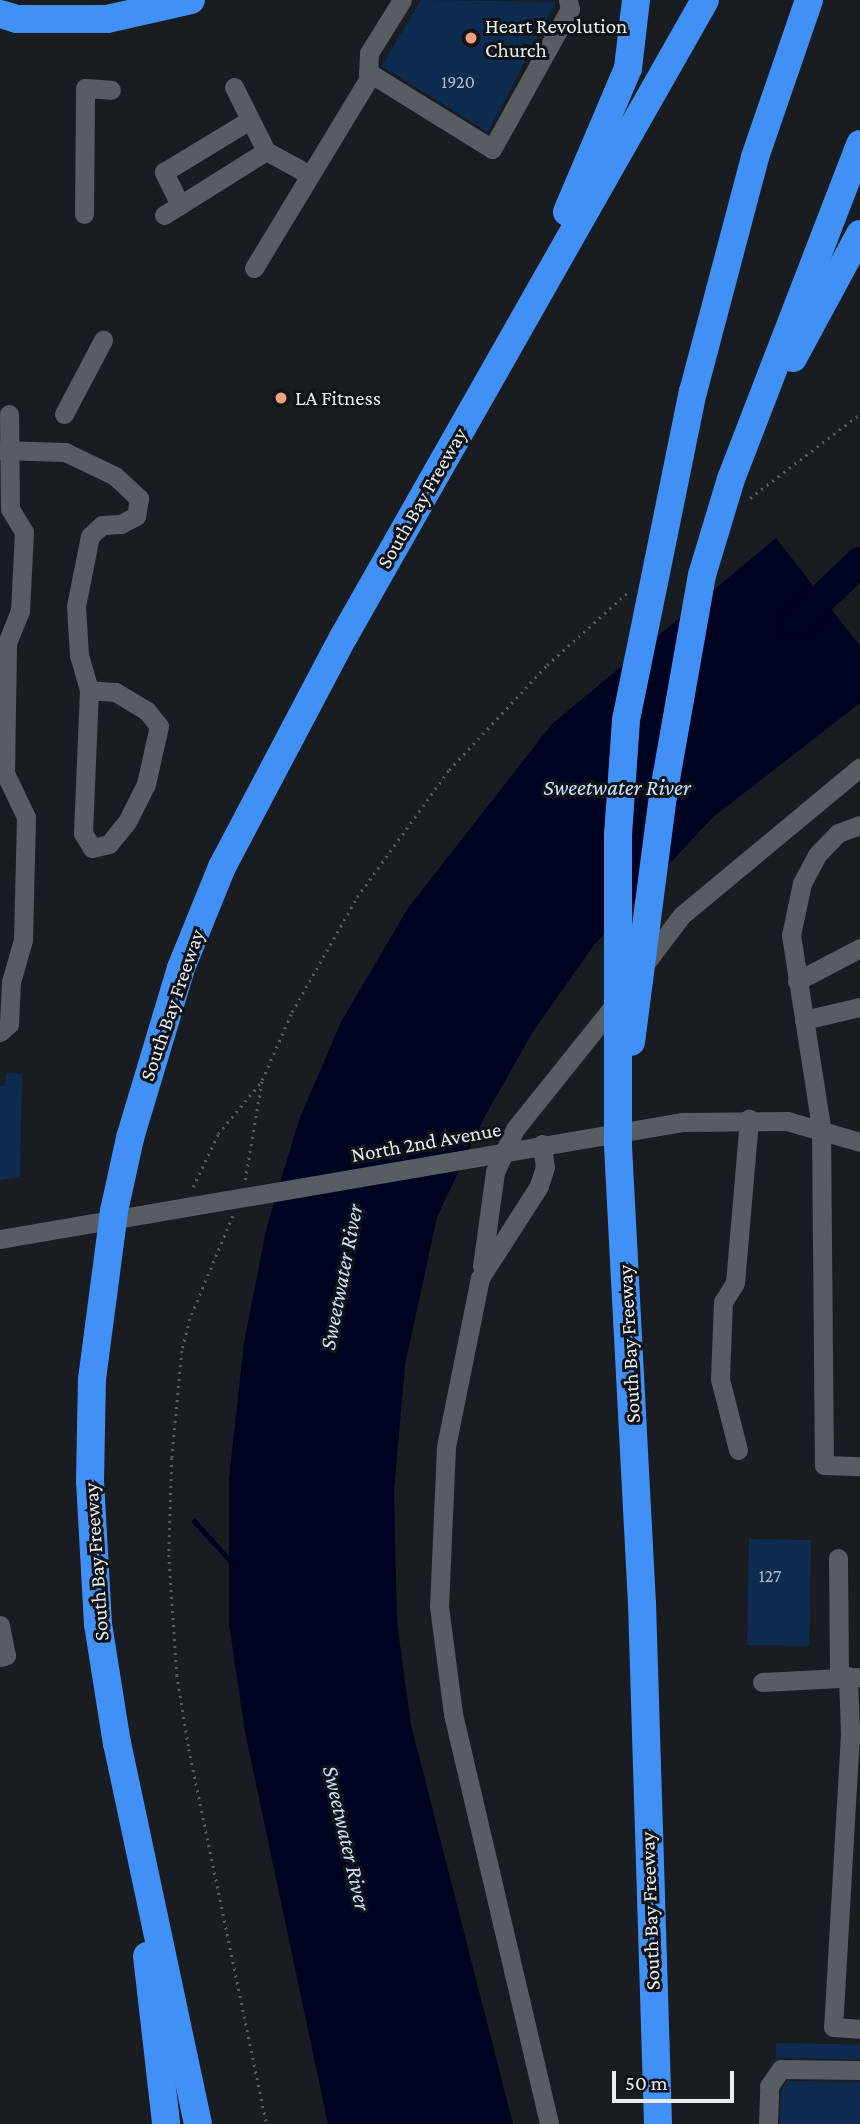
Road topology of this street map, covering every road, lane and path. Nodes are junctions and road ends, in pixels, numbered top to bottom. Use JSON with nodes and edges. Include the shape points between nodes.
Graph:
{"nodes":[{"id":1,"x":191,"y":0,"type":"edge"},
{"id":2,"x":402,"y":0,"type":"edge"},
{"id":3,"x":568,"y":0,"type":"edge"},
{"id":4,"x":636,"y":0,"type":"edge"},
{"id":5,"x":705,"y":0,"type":"edge"},
{"id":6,"x":809,"y":0,"type":"edge"},
{"id":7,"x":0,"y":14,"type":"edge"},
{"id":8,"x":368,"y":72,"type":"junction"},
{"id":9,"x":234,"y":87,"type":"dead end"},
{"id":10,"x":111,"y":89,"type":"dead end"},
{"id":11,"x":250,"y":120,"type":"junction"},
{"id":12,"x":860,"y":144,"type":"edge"},
{"id":13,"x":266,"y":151,"type":"junction"},
{"id":14,"x":310,"y":175,"type":"junction"},
{"id":15,"x":84,"y":214,"type":"dead end"},
{"id":16,"x":860,"y":234,"type":"edge"},
{"id":17,"x":254,"y":268,"type":"dead end"},
{"id":18,"x":520,"y":325,"type":"junction"},
{"id":19,"x":103,"y":340,"type":"dead end"},
{"id":20,"x":9,"y":414,"type":"dead end"},
{"id":21,"x":64,"y":414,"type":"dead end"},
{"id":22,"x":749,"y":433,"type":"junction"},
{"id":23,"x":5,"y":450,"type":"edge"},
{"id":24,"x":4,"y":643,"type":"edge"},
{"id":25,"x":89,"y":690,"type":"junction"},
{"id":26,"x":860,"y":767,"type":"edge"},
{"id":27,"x":2,"y":773,"type":"edge"},
{"id":28,"x":860,"y":814,"type":"edge"},
{"id":29,"x":860,"y":825,"type":"edge"},
{"id":30,"x":838,"y":833,"type":"junction"},
{"id":31,"x":860,"y":948,"type":"edge"},
{"id":32,"x":8,"y":969,"type":"edge"},
{"id":33,"x":797,"y":981,"type":"junction"},
{"id":34,"x":860,"y":1007,"type":"edge"},
{"id":35,"x":804,"y":1020,"type":"junction"},
{"id":36,"x":0,"y":1032,"type":"edge"},
{"id":37,"x":262,"y":1080,"type":"dead end"},
{"id":38,"x":749,"y":1119,"type":"junction"},
{"id":39,"x":821,"y":1127,"type":"junction"},
{"id":40,"x":618,"y":1140,"type":"junction"},
{"id":41,"x":860,"y":1142,"type":"edge"},
{"id":42,"x":542,"y":1144,"type":"junction"},
{"id":43,"x":186,"y":1206,"type":"junction"},
{"id":44,"x":0,"y":1239,"type":"edge"},
{"id":45,"x":480,"y":1278,"type":"junction"},
{"id":46,"x":738,"y":1450,"type":"dead end"},
{"id":47,"x":860,"y":1466,"type":"edge"},
{"id":48,"x":838,"y":1558,"type":"dead end"},
{"id":49,"x":0,"y":1625,"type":"edge"},
{"id":50,"x":0,"y":1657,"type":"edge"},
{"id":51,"x":849,"y":1676,"type":"edge"},
{"id":52,"x":762,"y":1682,"type":"dead end"},
{"id":53,"x":855,"y":1734,"type":"edge"},
{"id":54,"x":150,"y":1900,"type":"junction"},
{"id":55,"x":860,"y":2029,"type":"edge"},
{"id":56,"x":860,"y":2070,"type":"edge"},
{"id":57,"x":166,"y":2124,"type":"edge"},
{"id":58,"x":198,"y":2124,"type":"edge"},
{"id":59,"x":549,"y":2124,"type":"edge"},
{"id":60,"x":658,"y":2124,"type":"edge"},
{"id":61,"x":768,"y":2124,"type":"edge"}],
"edges":[{"from":1,"to":7,"type":"highway","via":[[107,19],[17,19]]},
{"from":2,"to":8,"type":"street","via":[[369,53]]},
{"from":3,"to":8,"type":"street","via":[[570,9],[492,149]]},
{"from":4,"to":18,"type":"highway","via":[[628,68]]},
{"from":5,"to":18,"type":"highway","name":"South Bay Freeway"},
{"from":6,"to":40,"type":"highway","name":"South Bay Freeway","via":[[755,157],[693,392],[626,720],[618,835]]},
{"from":8,"to":14,"type":"street"},
{"from":9,"to":11,"type":"street"},
{"from":10,"to":15,"type":"street","via":[[85,88]]},
{"from":11,"to":13,"type":"street"},
{"from":11,"to":13,"type":"street","via":[[164,172],[172,210]]},
{"from":12,"to":22,"type":"highway"},
{"from":13,"to":14,"type":"street"},
{"from":14,"to":17,"type":"street"},
{"from":16,"to":22,"type":"highway"},
{"from":18,"to":54,"type":"highway","name":"South Bay Freeway","via":[[344,636],[222,867],[181,968],[130,1139],[102,1288],[92,1379],[90,1481],[97,1624]]},
{"from":19,"to":21,"type":"street"},
{"from":20,"to":23,"type":"street"},
{"from":22,"to":40,"type":"highway","via":[[702,575],[683,664]]},
{"from":23,"to":24,"type":"street","via":[[10,509],[24,532],[20,611]]},
{"from":23,"to":25,"type":"street","via":[[65,452],[115,476],[139,498],[136,516],[121,524],[102,525],[90,536],[76,606],[79,655]]},
{"from":24,"to":27,"type":"street"},
{"from":25,"to":25,"type":"street","via":[[83,833],[92,848],[109,844],[127,822],[146,783],[159,726],[147,711],[115,692]]},
{"from":26,"to":45,"type":"street","via":[[682,915],[515,1129],[495,1172]]},
{"from":27,"to":32,"type":"street","via":[[26,817],[23,940]]},
{"from":28,"to":30,"type":"street"},
{"from":29,"to":30,"type":"street"},
{"from":30,"to":33,"type":"street","via":[[805,874],[795,902],[791,935]]},
{"from":31,"to":33,"type":"street"},
{"from":32,"to":36,"type":"street","via":[[9,1024]]},
{"from":33,"to":35,"type":"street"},
{"from":34,"to":35,"type":"street"},
{"from":35,"to":39,"type":"street"},
{"from":37,"to":43,"type":"path","via":[[212,1143]]},
{"from":38,"to":39,"type":"street","name":"North 2nd Avenue"},
{"from":38,"to":42,"type":"street","name":"North 2nd Avenue","via":[[682,1122]]},
{"from":38,"to":46,"type":"street","via":[[735,1283],[723,1302],[720,1379]]},
{"from":39,"to":41,"type":"street","name":"North 2nd Avenue"},
{"from":39,"to":47,"type":"street","via":[[824,1465]]},
{"from":40,"to":60,"type":"highway","name":"South Bay Freeway","via":[[642,1604]]},
{"from":42,"to":43,"type":"street","name":"North 2nd Avenue"},
{"from":42,"to":45,"type":"street","via":[[545,1167],[539,1186]]},
{"from":43,"to":44,"type":"street","name":"North 2nd Avenue"},
{"from":45,"to":59,"type":"street","via":[[446,1447],[439,1606],[453,1714]]},
{"from":48,"to":51,"type":"street"},
{"from":49,"to":50,"type":"street","via":[[6,1655]]},
{"from":51,"to":52,"type":"street"},
{"from":51,"to":53,"type":"street"},
{"from":53,"to":55,"type":"street","via":[[832,2027]]},
{"from":54,"to":57,"type":"highway","via":[[147,1969]]},
{"from":54,"to":58,"type":"highway","name":"South Bay Freeway"},
{"from":56,"to":61,"type":"street","via":[[781,2069],[769,2086]]}]}
